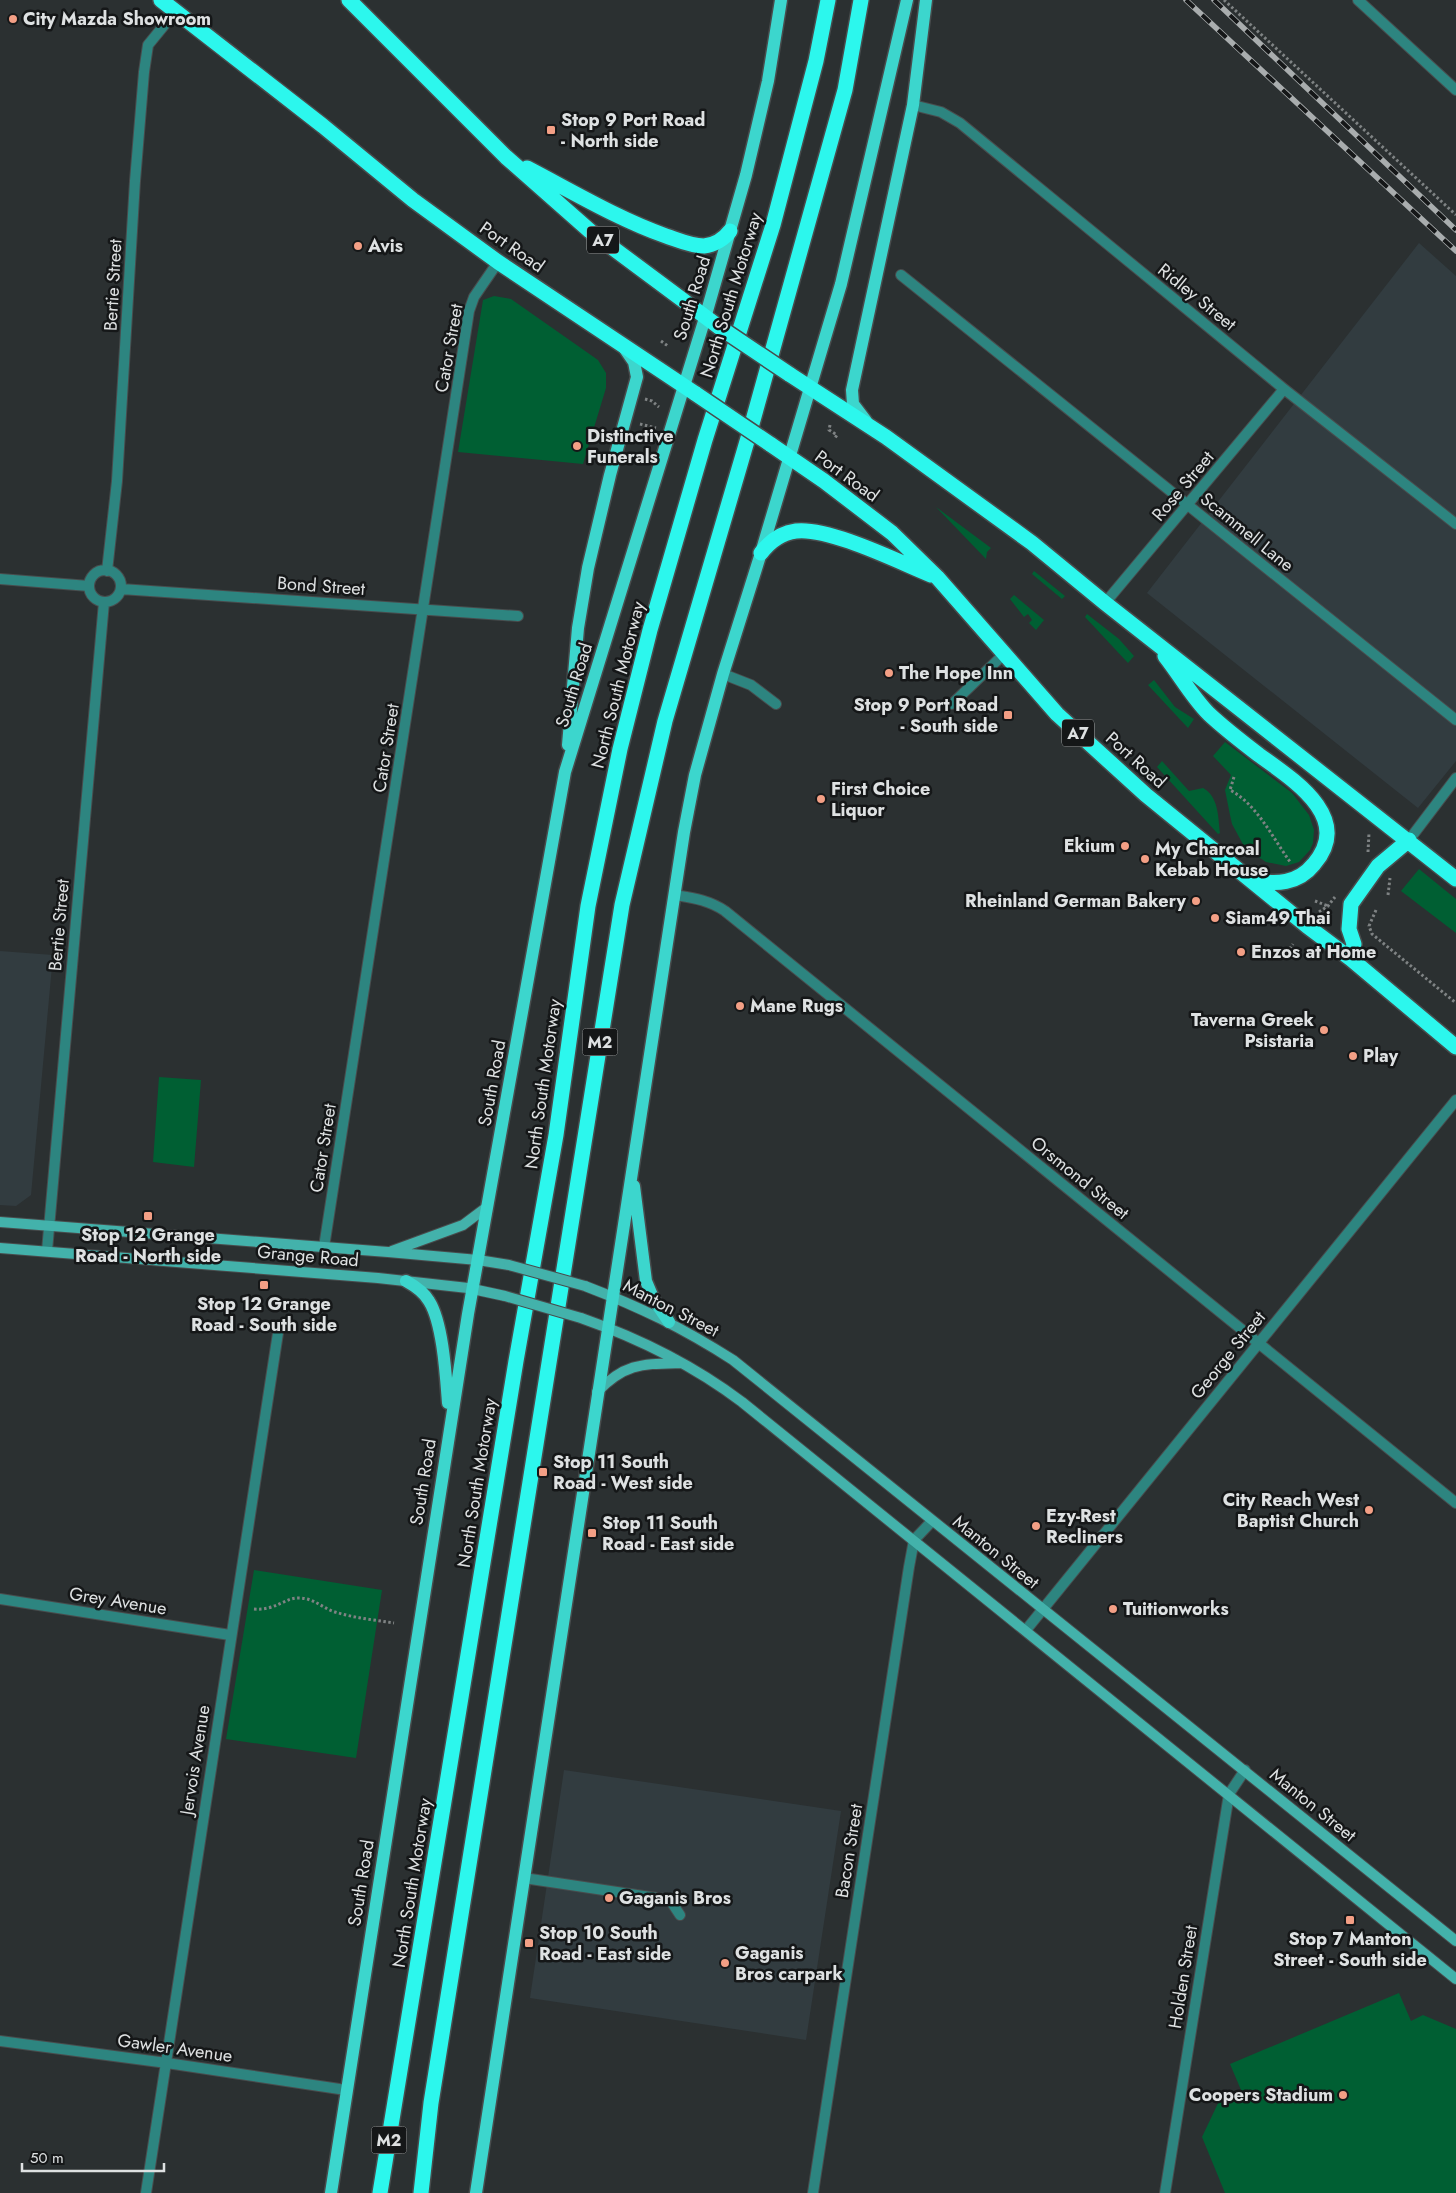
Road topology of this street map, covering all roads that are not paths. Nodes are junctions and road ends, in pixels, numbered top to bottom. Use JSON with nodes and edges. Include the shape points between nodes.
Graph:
{"nodes":[{"id":1,"x":161,"y":0,"type":"edge"},
{"id":2,"x":349,"y":0,"type":"edge"},
{"id":3,"x":780,"y":0,"type":"edge"},
{"id":4,"x":828,"y":0,"type":"edge"},
{"id":5,"x":861,"y":0,"type":"edge"},
{"id":6,"x":907,"y":0,"type":"edge"},
{"id":7,"x":926,"y":0,"type":"edge"},
{"id":8,"x":1358,"y":0,"type":"edge"},
{"id":9,"x":175,"y":12,"type":"junction"},
{"id":10,"x":1456,"y":90,"type":"edge"},
{"id":11,"x":913,"y":105,"type":"junction"},
{"id":12,"x":506,"y":157,"type":"junction"},
{"id":13,"x":730,"y":231,"type":"junction"},
{"id":14,"x":498,"y":262,"type":"junction"},
{"id":15,"x":901,"y":274,"type":"dead end"},
{"id":16,"x":705,"y":318,"type":"junction"},
{"id":17,"x":619,"y":342,"type":"junction"},
{"id":18,"x":810,"y":387,"type":"junction"},
{"id":19,"x":1284,"y":389,"type":"junction"},
{"id":20,"x":690,"y":390,"type":"junction"},
{"id":21,"x":886,"y":437,"type":"junction"},
{"id":22,"x":790,"y":457,"type":"junction"},
{"id":23,"x":1188,"y":505,"type":"junction"},
{"id":24,"x":1456,"y":524,"type":"edge"},
{"id":25,"x":761,"y":553,"type":"junction"},
{"id":26,"x":107,"y":570,"type":"junction"},
{"id":27,"x":937,"y":578,"type":"junction"},
{"id":28,"x":0,"y":579,"type":"edge"},
{"id":29,"x":89,"y":586,"type":"junction"},
{"id":30,"x":121,"y":589,"type":"junction"},
{"id":31,"x":104,"y":602,"type":"junction"},
{"id":32,"x":1105,"y":603,"type":"junction"},
{"id":33,"x":424,"y":609,"type":"junction"},
{"id":34,"x":518,"y":616,"type":"dead end"},
{"id":35,"x":1152,"y":639,"type":"junction"},
{"id":36,"x":1004,"y":654,"type":"junction"},
{"id":37,"x":722,"y":674,"type":"junction"},
{"id":38,"x":776,"y":704,"type":"dead end"},
{"id":39,"x":952,"y":704,"type":"dead end"},
{"id":40,"x":1456,"y":720,"type":"edge"},
{"id":41,"x":565,"y":772,"type":"junction"},
{"id":42,"x":1456,"y":778,"type":"edge"},
{"id":43,"x":1409,"y":840,"type":"junction"},
{"id":44,"x":1456,"y":878,"type":"edge"},
{"id":45,"x":1252,"y":880,"type":"junction"},
{"id":46,"x":675,"y":895,"type":"junction"},
{"id":47,"x":1351,"y":959,"type":"junction"},
{"id":48,"x":1456,"y":1047,"type":"edge"},
{"id":49,"x":1456,"y":1100,"type":"edge"},
{"id":50,"x":632,"y":1172,"type":"junction"},
{"id":51,"x":487,"y":1207,"type":"junction"},
{"id":52,"x":0,"y":1222,"type":"edge"},
{"id":53,"x":49,"y":1226,"type":"junction"},
{"id":54,"x":324,"y":1247,"type":"junction"},
{"id":55,"x":0,"y":1248,"type":"edge"},
{"id":56,"x":47,"y":1251,"type":"junction"},
{"id":57,"x":388,"y":1252,"type":"junction"},
{"id":58,"x":478,"y":1260,"type":"junction"},
{"id":59,"x":406,"y":1281,"type":"junction"},
{"id":60,"x":472,"y":1289,"type":"junction"},
{"id":61,"x":612,"y":1297,"type":"junction"},
{"id":62,"x":669,"y":1322,"type":"junction"},
{"id":63,"x":607,"y":1328,"type":"junction"},
{"id":64,"x":278,"y":1333,"type":"dead end"},
{"id":65,"x":1259,"y":1343,"type":"junction"},
{"id":66,"x":682,"y":1363,"type":"junction"},
{"id":67,"x":597,"y":1392,"type":"junction"},
{"id":68,"x":450,"y":1423,"type":"junction"},
{"id":69,"x":1456,"y":1503,"type":"edge"},
{"id":70,"x":932,"y":1521,"type":"junction"},
{"id":71,"x":914,"y":1540,"type":"junction"},
{"id":72,"x":0,"y":1599,"type":"edge"},
{"id":73,"x":1043,"y":1610,"type":"junction"},
{"id":74,"x":1026,"y":1630,"type":"junction"},
{"id":75,"x":230,"y":1635,"type":"junction"},
{"id":76,"x":1245,"y":1770,"type":"junction"},
{"id":77,"x":1229,"y":1794,"type":"junction"},
{"id":78,"x":524,"y":1878,"type":"junction"},
{"id":79,"x":680,"y":1915,"type":"dead end"},
{"id":80,"x":1456,"y":1941,"type":"edge"},
{"id":81,"x":1456,"y":1980,"type":"edge"},
{"id":82,"x":0,"y":2041,"type":"edge"},
{"id":83,"x":166,"y":2063,"type":"junction"},
{"id":84,"x":346,"y":2090,"type":"junction"},
{"id":85,"x":146,"y":2193,"type":"edge"},
{"id":86,"x":331,"y":2193,"type":"edge"},
{"id":87,"x":380,"y":2193,"type":"edge"},
{"id":88,"x":421,"y":2193,"type":"edge"},
{"id":89,"x":476,"y":2193,"type":"edge"},
{"id":90,"x":813,"y":2193,"type":"edge"},
{"id":91,"x":1165,"y":2193,"type":"edge"}],
"edges":[{"from":1,"to":9,"type":"highway","name":"Port Road","number":"A7"},
{"from":2,"to":12,"type":"highway","number":"A7"},
{"from":3,"to":13,"type":"main road","name":"South Road","via":[[768,81]]},
{"from":4,"to":87,"type":"highway","name":"North South Motorway","number":"M2","via":[[816,61],[774,225],[705,440],[650,630],[620,749],[588,906],[556,1134]]},
{"from":5,"to":88,"type":"highway","number":"M2","via":[[845,90],[665,721],[622,905],[433,2093]]},
{"from":6,"to":18,"type":"main road","via":[[852,238]]},
{"from":7,"to":11,"type":"main road"},
{"from":8,"to":10,"type":"street"},
{"from":9,"to":14,"type":"highway","name":"Port Road","number":"A7"},
{"from":9,"to":26,"type":"street","name":"Bertie Street","via":[[148,45],[144,72],[117,480]]},
{"from":11,"to":19,"type":"street","name":"Ridley Street","via":[[941,112],[960,123]]},
{"from":11,"to":21,"type":"main road","via":[[852,390],[852,400],[858,413]]},
{"from":12,"to":13,"type":"highway","via":[[632,223],[675,239],[708,245],[719,241]]},
{"from":12,"to":16,"type":"highway","number":"A7","via":[[590,230]]},
{"from":13,"to":16,"type":"main road","name":"South Road"},
{"from":14,"to":17,"type":"highway","name":"Port Road","number":"A7"},
{"from":14,"to":33,"type":"street","name":"Cator Street","via":[[474,297],[469,311]]},
{"from":15,"to":23,"type":"street","name":"Scammell Lane"},
{"from":16,"to":18,"type":"highway","number":"A7","bridge":true},
{"from":16,"to":20,"type":"main road","name":"South Road"},
{"from":17,"to":20,"type":"highway","name":"Port Road","number":"A7"},
{"from":17,"to":41,"type":"main road","via":[[634,362],[638,374],[588,568],[578,628]]},
{"from":18,"to":21,"type":"highway","number":"A7"},
{"from":18,"to":22,"type":"main road"},
{"from":19,"to":23,"type":"street","name":"Rose Street"},
{"from":19,"to":24,"type":"street","name":"Ridley Street"},
{"from":20,"to":22,"type":"highway","name":"Port Road","number":"A7","bridge":true},
{"from":20,"to":41,"type":"main road","name":"South Road","via":[[669,432]]},
{"from":21,"to":32,"type":"highway","number":"A7","via":[[1032,543]]},
{"from":22,"to":25,"type":"main road"},
{"from":22,"to":27,"type":"highway","name":"Port Road","number":"A7","via":[[892,533]]},
{"from":23,"to":32,"type":"street","name":"Rose Street"},
{"from":23,"to":40,"type":"street","name":"Scammell Lane"},
{"from":25,"to":27,"type":"highway","via":[[782,535],[810,531],[870,550]]},
{"from":25,"to":37,"type":"main road"},
{"from":26,"to":29,"type":"street","via":[[93,576]]},
{"from":26,"to":30,"type":"street","via":[[117,576]]},
{"from":27,"to":36,"type":"highway","name":"Port Road","number":"A7"},
{"from":28,"to":29,"type":"street"},
{"from":29,"to":31,"type":"street","via":[[94,598]]},
{"from":30,"to":31,"type":"street","via":[[115,598]]},
{"from":30,"to":33,"type":"street","name":"Bond Street"},
{"from":31,"to":53,"type":"street","name":"Bertie Street"},
{"from":32,"to":35,"type":"highway","number":"A7"},
{"from":33,"to":34,"type":"street","name":"Bond Street"},
{"from":33,"to":54,"type":"street","name":"Cator Street"},
{"from":35,"to":43,"type":"highway","number":"A7"},
{"from":35,"to":45,"type":"highway","via":[[1209,714],[1310,794],[1322,812],[1325,845],[1307,873],[1282,882]]},
{"from":36,"to":39,"type":"street"},
{"from":36,"to":45,"type":"highway","name":"Port Road","number":"A7","via":[[1051,708],[1146,796]]},
{"from":37,"to":38,"type":"street","via":[[751,685]]},
{"from":37,"to":46,"type":"main road","via":[[695,775]]},
{"from":41,"to":51,"type":"main road","name":"South Road"},
{"from":42,"to":43,"type":"street"},
{"from":43,"to":44,"type":"highway","number":"A7"},
{"from":43,"to":47,"type":"highway","via":[[1378,866],[1351,904],[1349,929],[1354,944]]},
{"from":45,"to":47,"type":"highway","name":"Port Road","number":"A7"},
{"from":46,"to":50,"type":"main road"},
{"from":46,"to":65,"type":"street","name":"Orsmond Street","via":[[702,899],[725,911]]},
{"from":47,"to":48,"type":"highway","name":"Port Road","number":"A7"},
{"from":49,"to":65,"type":"street","name":"George Street"},
{"from":50,"to":61,"type":"main road"},
{"from":50,"to":62,"type":"main road","via":[[646,1281]]},
{"from":51,"to":57,"type":"main road","via":[[463,1225]]},
{"from":51,"to":58,"type":"main road","name":"South Road"},
{"from":52,"to":53,"type":"main road","name":"Grange Road"},
{"from":53,"to":54,"type":"main road","name":"Grange Road"},
{"from":53,"to":56,"type":"street","name":"Bertie Street"},
{"from":54,"to":57,"type":"main road","name":"Grange Road"},
{"from":55,"to":56,"type":"main road","name":"Grange Road"},
{"from":56,"to":59,"type":"main road","name":"Grange Road"},
{"from":57,"to":58,"type":"main road","name":"Grange Road"},
{"from":58,"to":60,"type":"main road","name":"South Road"},
{"from":58,"to":61,"type":"main road","name":"Manton Street","bridge":true,"via":[[509,1265]]},
{"from":59,"to":60,"type":"main road","name":"Grange Road"},
{"from":59,"to":68,"type":"main road","via":[[426,1296],[434,1311],[446,1374]]},
{"from":60,"to":63,"type":"main road","name":"Grange Road","bridge":true},
{"from":60,"to":68,"type":"main road","name":"South Road"},
{"from":61,"to":62,"type":"main road","name":"Manton Street"},
{"from":61,"to":63,"type":"main road"},
{"from":62,"to":70,"type":"main road","name":"Manton Street","via":[[745,1369]]},
{"from":63,"to":66,"type":"main road"},
{"from":63,"to":67,"type":"main road"},
{"from":64,"to":75,"type":"street","name":"Jervois Avenue"},
{"from":65,"to":69,"type":"street","name":"Orsmond Street"},
{"from":65,"to":73,"type":"street","name":"George Street"},
{"from":66,"to":67,"type":"main road","via":[[631,1368],[616,1374]]},
{"from":66,"to":71,"type":"main road","via":[[742,1402]]},
{"from":67,"to":78,"type":"main road"},
{"from":68,"to":84,"type":"main road","name":"South Road"},
{"from":70,"to":71,"type":"street"},
{"from":70,"to":73,"type":"main road","name":"Manton Street"},
{"from":71,"to":74,"type":"main road"},
{"from":71,"to":90,"type":"street","name":"Bacon Street"},
{"from":72,"to":75,"type":"street","name":"Grey Avenue"},
{"from":73,"to":74,"type":"street","name":"George Street"},
{"from":73,"to":76,"type":"main road","name":"Manton Street"},
{"from":74,"to":77,"type":"main road"},
{"from":75,"to":83,"type":"street","name":"Jervois Avenue"},
{"from":76,"to":77,"type":"street","name":"Holden Street"},
{"from":76,"to":80,"type":"main road","name":"Manton Street"},
{"from":77,"to":81,"type":"main road"},
{"from":77,"to":91,"type":"street","name":"Holden Street"},
{"from":78,"to":79,"type":"street","via":[[670,1900]]},
{"from":78,"to":89,"type":"main road"},
{"from":82,"to":83,"type":"street","name":"Gawler Avenue"},
{"from":83,"to":84,"type":"street","name":"Gawler Avenue"},
{"from":83,"to":85,"type":"street","name":"Jervois Avenue"},
{"from":84,"to":86,"type":"main road","name":"South Road"}]}
